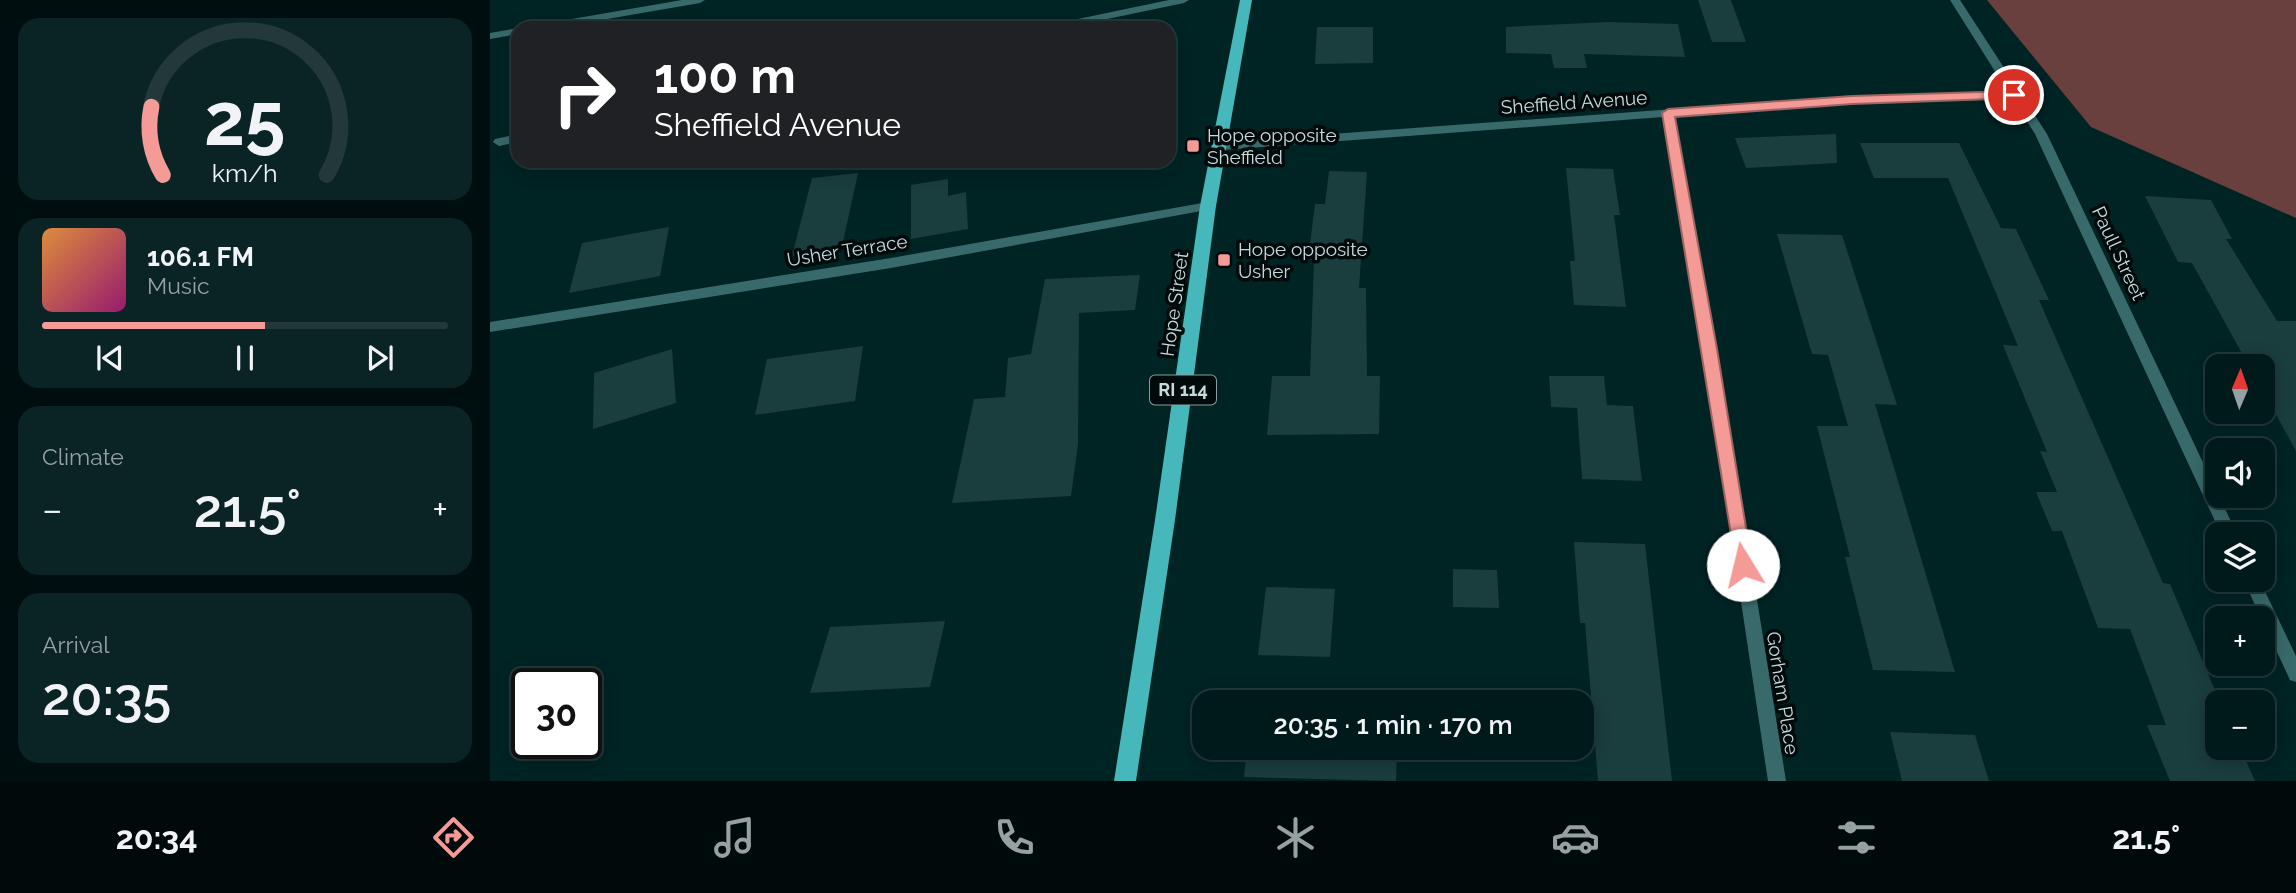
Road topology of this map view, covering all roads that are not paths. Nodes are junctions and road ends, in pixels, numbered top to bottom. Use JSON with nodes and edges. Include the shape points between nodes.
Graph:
{"nodes":[{"id":1,"x":700,"y":0,"type":"edge"},
{"id":2,"x":1184,"y":0,"type":"edge"},
{"id":3,"x":1246,"y":0,"type":"edge"},
{"id":4,"x":1955,"y":0,"type":"edge"},
{"id":5,"x":578,"y":21,"type":"edge"},
{"id":6,"x":1083,"y":21,"type":"edge"},
{"id":7,"x":511,"y":32,"type":"edge"},
{"id":8,"x":490,"y":36,"type":"edge"},
{"id":9,"x":2014,"y":95,"type":"junction"},
{"id":10,"x":1668,"y":113,"type":"junction"},
{"id":11,"x":511,"y":139,"type":"edge"},
{"id":12,"x":499,"y":142,"type":"dead end"},
{"id":13,"x":1221,"y":146,"type":"junction"},
{"id":14,"x":1208,"y":206,"type":"junction"},
{"id":15,"x":490,"y":327,"type":"edge"},
{"id":16,"x":2223,"y":522,"type":"edge"},
{"id":17,"x":2256,"y":592,"type":"edge"},
{"id":18,"x":2296,"y":674,"type":"edge"},
{"id":19,"x":1125,"y":781,"type":"edge"},
{"id":20,"x":1777,"y":781,"type":"edge"}],
"edges":[{"from":1,"to":5,"type":"street"},
{"from":2,"to":6,"type":"street"},
{"from":3,"to":13,"type":"main road","name":"Hope Street","number":"RI 114"},
{"from":4,"to":9,"type":"street","name":"Paull Street"},
{"from":7,"to":8,"type":"street"},
{"from":9,"to":10,"type":"street","name":"Sheffield Avenue"},
{"from":9,"to":16,"type":"street","name":"Paull Street","via":[[2040,134]]},
{"from":10,"to":13,"type":"street","name":"Sheffield Avenue"},
{"from":10,"to":20,"type":"street","name":"Gorham Place"},
{"from":11,"to":12,"type":"street"},
{"from":13,"to":14,"type":"main road","name":"Hope Street","number":"RI 114"},
{"from":14,"to":15,"type":"street","name":"Usher Terrace","via":[[891,263]]},
{"from":14,"to":19,"type":"main road","name":"Hope Street","number":"RI 114"},
{"from":17,"to":18,"type":"street"}]}
